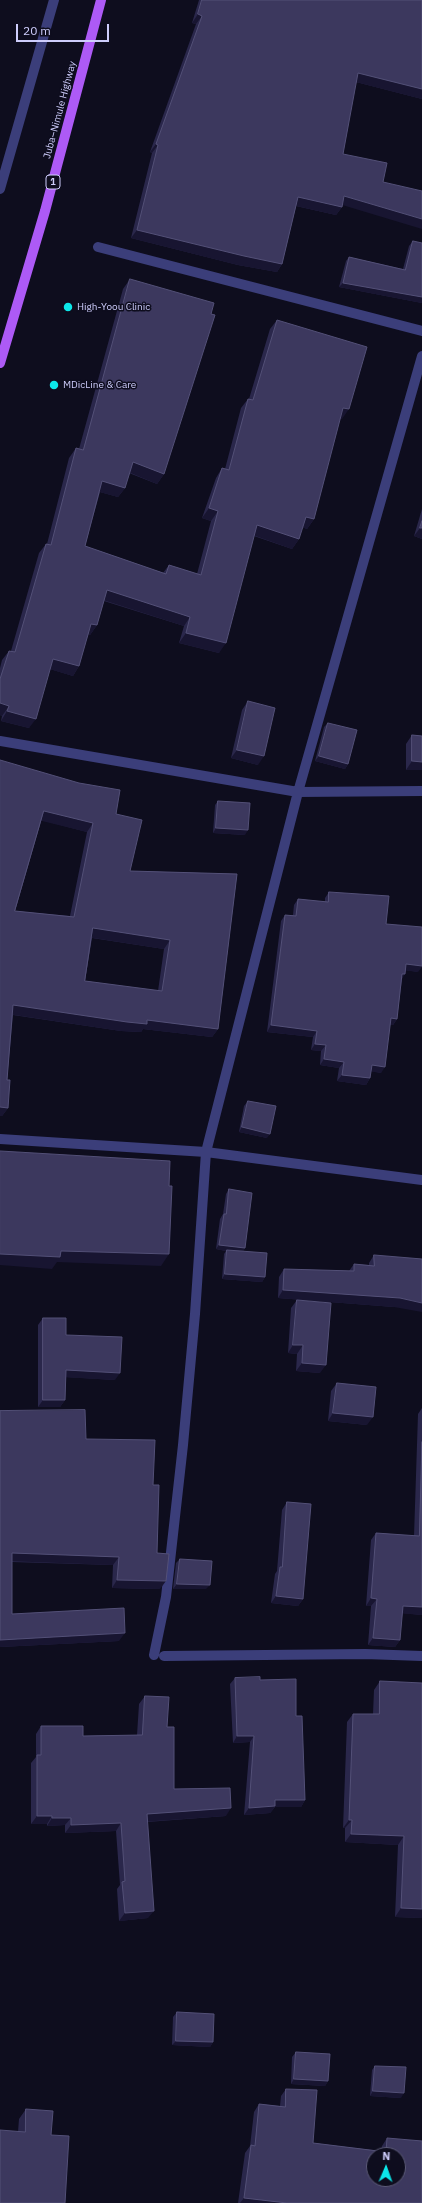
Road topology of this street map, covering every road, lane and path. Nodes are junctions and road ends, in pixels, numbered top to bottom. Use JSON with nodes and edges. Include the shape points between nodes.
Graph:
{"nodes":[{"id":1,"x":54,"y":0,"type":"edge"},
{"id":2,"x":101,"y":0,"type":"edge"},
{"id":3,"x":0,"y":189,"type":"edge"},
{"id":4,"x":98,"y":247,"type":"dead end"},
{"id":5,"x":422,"y":330,"type":"edge"},
{"id":6,"x":422,"y":356,"type":"edge"},
{"id":7,"x":0,"y":363,"type":"edge"},
{"id":8,"x":0,"y":741,"type":"edge"},
{"id":9,"x":422,"y":791,"type":"edge"},
{"id":10,"x":298,"y":792,"type":"junction"},
{"id":11,"x":0,"y":1139,"type":"edge"},
{"id":12,"x":206,"y":1152,"type":"junction"},
{"id":13,"x":422,"y":1180,"type":"edge"},
{"id":14,"x":422,"y":1656,"type":"edge"}],
"edges":[{"from":1,"to":3,"type":"street"},
{"from":2,"to":7,"type":"main road","name":"Juba–Nimule Highway","number":"1","via":[[46,210]]},
{"from":4,"to":5,"type":"street"},
{"from":6,"to":10,"type":"street"},
{"from":8,"to":10,"type":"street"},
{"from":9,"to":10,"type":"street"},
{"from":10,"to":12,"type":"street"},
{"from":11,"to":12,"type":"street"},
{"from":12,"to":13,"type":"street"},
{"from":12,"to":14,"type":"street","via":[[183,1445],[159,1655]]}]}
